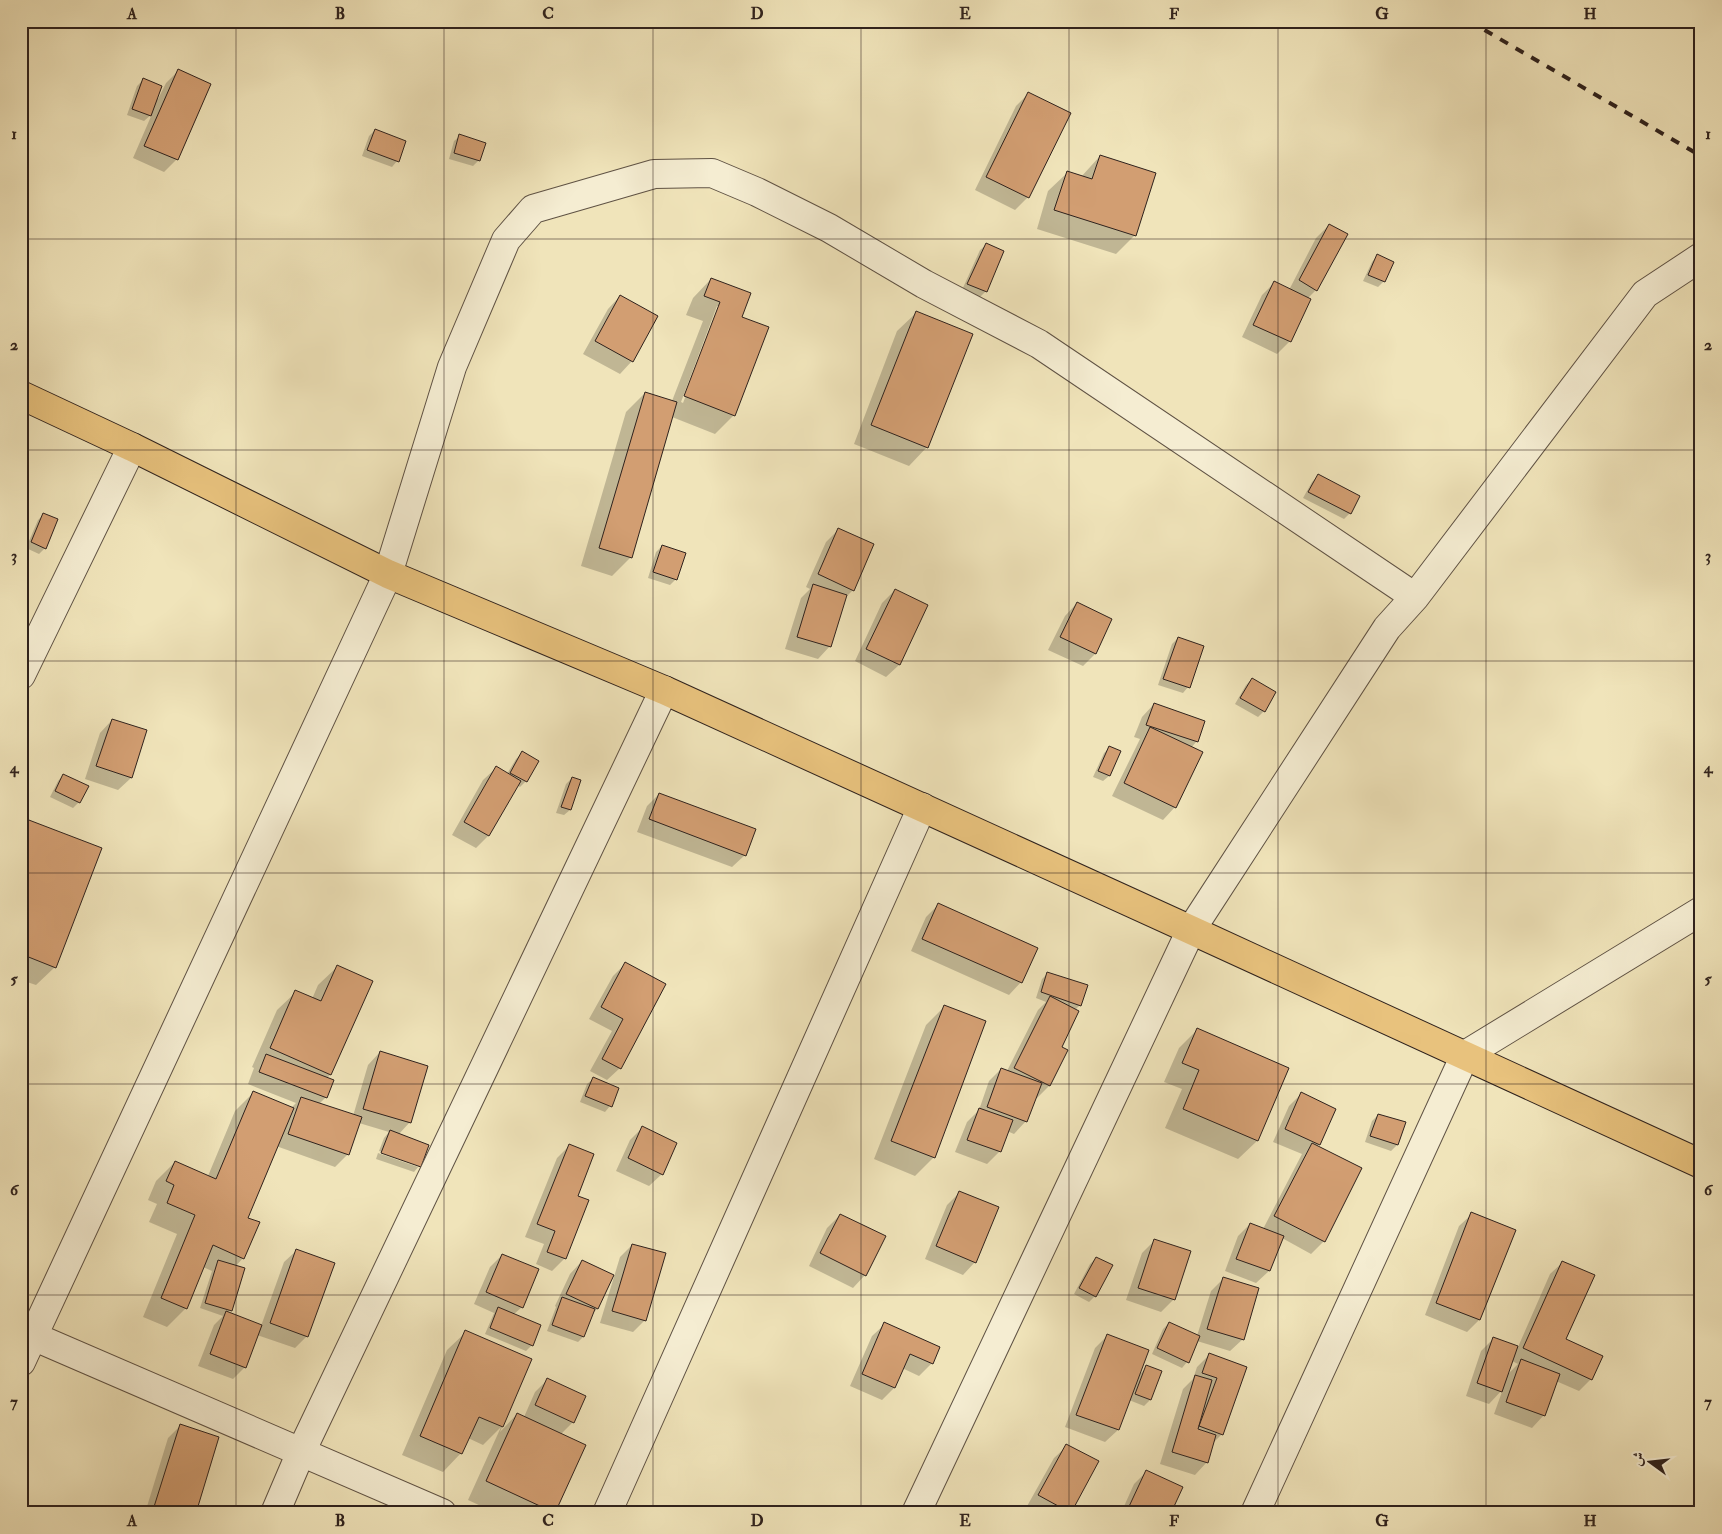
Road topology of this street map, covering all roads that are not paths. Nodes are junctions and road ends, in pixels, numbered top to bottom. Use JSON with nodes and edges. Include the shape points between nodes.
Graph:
{"nodes":[{"id":1,"x":1701,"y":257,"type":"edge"},
{"id":2,"x":21,"y":395,"type":"edge"},
{"id":3,"x":132,"y":447,"type":"junction"},
{"id":4,"x":388,"y":574,"type":"junction"},
{"id":5,"x":1415,"y":596,"type":"junction"},
{"id":6,"x":21,"y":675,"type":"edge"},
{"id":7,"x":664,"y":690,"type":"junction"},
{"id":8,"x":922,"y":807,"type":"junction"},
{"id":9,"x":1701,"y":911,"type":"edge"},
{"id":10,"x":1191,"y":930,"type":"junction"},
{"id":11,"x":1465,"y":1055,"type":"junction"},
{"id":12,"x":1701,"y":1164,"type":"edge"},
{"id":13,"x":27,"y":1334,"type":"edge"},
{"id":14,"x":21,"y":1362,"type":"edge"},
{"id":15,"x":301,"y":1452,"type":"junction"},
{"id":16,"x":275,"y":1513,"type":"edge"},
{"id":17,"x":442,"y":1513,"type":"edge"},
{"id":18,"x":607,"y":1513,"type":"edge"},
{"id":19,"x":916,"y":1513,"type":"edge"},
{"id":20,"x":1255,"y":1513,"type":"edge"}],
"edges":[{"from":1,"to":5,"type":"street","via":[[1645,294]]},
{"from":2,"to":3,"type":"main road"},
{"from":3,"to":4,"type":"main road"},
{"from":3,"to":6,"type":"street"},
{"from":4,"to":5,"type":"street","via":[[452,367],[506,240],[532,209],[654,174],[712,174],[757,192],[829,228],[924,284],[1039,344]]},
{"from":4,"to":7,"type":"main road"},
{"from":4,"to":13,"type":"street"},
{"from":5,"to":10,"type":"street","via":[[1387,628]]},
{"from":7,"to":8,"type":"main road"},
{"from":7,"to":15,"type":"street"},
{"from":8,"to":10,"type":"main road"},
{"from":8,"to":18,"type":"street"},
{"from":9,"to":11,"type":"street"},
{"from":10,"to":11,"type":"main road"},
{"from":10,"to":19,"type":"street"},
{"from":11,"to":12,"type":"main road"},
{"from":11,"to":20,"type":"street"},
{"from":13,"to":14,"type":"street"},
{"from":13,"to":15,"type":"street"},
{"from":15,"to":16,"type":"street"},
{"from":15,"to":17,"type":"street"}]}
